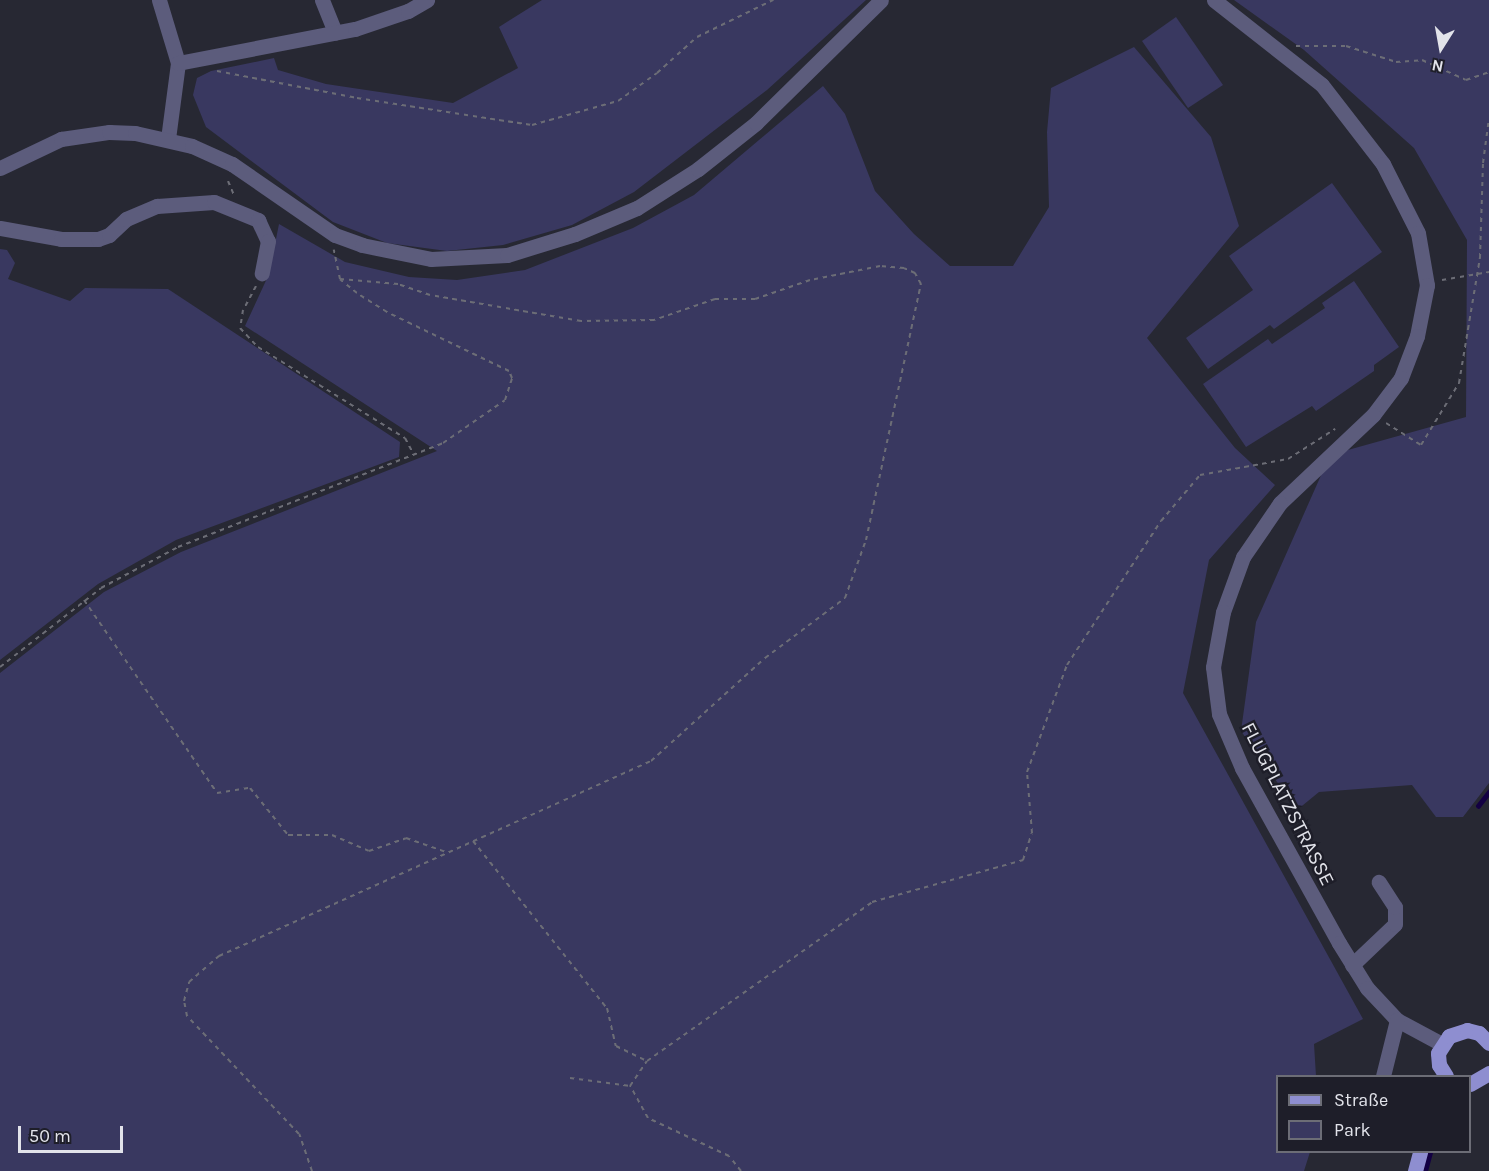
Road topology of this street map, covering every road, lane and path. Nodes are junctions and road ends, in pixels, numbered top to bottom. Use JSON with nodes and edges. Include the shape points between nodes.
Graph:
{"nodes":[{"id":1,"x":159,"y":0,"type":"edge"},
{"id":2,"x":322,"y":0,"type":"edge"},
{"id":3,"x":427,"y":0,"type":"edge"},
{"id":4,"x":773,"y":0,"type":"edge"},
{"id":5,"x":881,"y":0,"type":"edge"},
{"id":6,"x":1214,"y":0,"type":"edge"},
{"id":7,"x":335,"y":33,"type":"junction"},
{"id":8,"x":1289,"y":46,"type":"dead end"},
{"id":9,"x":200,"y":59,"type":"junction"},
{"id":10,"x":178,"y":63,"type":"junction"},
{"id":11,"x":1489,"y":72,"type":"edge"},
{"id":12,"x":1489,"y":118,"type":"edge"},
{"id":13,"x":168,"y":139,"type":"junction"},
{"id":14,"x":220,"y":158,"type":"junction"},
{"id":15,"x":0,"y":168,"type":"edge"},
{"id":16,"x":240,"y":210,"type":"junction"},
{"id":17,"x":0,"y":228,"type":"edge"},
{"id":18,"x":335,"y":235,"type":"junction"},
{"id":19,"x":1489,"y":272,"type":"edge"},
{"id":20,"x":262,"y":273,"type":"joint"},
{"id":21,"x":1477,"y":277,"type":"junction"},
{"id":22,"x":340,"y":279,"type":"junction"},
{"id":23,"x":1426,"y":281,"type":"junction"},
{"id":24,"x":1373,"y":415,"type":"junction"},
{"id":25,"x":1336,"y":429,"type":"dead end"},
{"id":26,"x":414,"y":455,"type":"junction"},
{"id":27,"x":84,"y":600,"type":"junction"},
{"id":28,"x":0,"y":667,"type":"edge"},
{"id":29,"x":473,"y":841,"type":"junction"},
{"id":30,"x":448,"y":852,"type":"junction"},
{"id":31,"x":1379,"y":882,"type":"dead end"},
{"id":32,"x":1352,"y":964,"type":"junction"},
{"id":33,"x":1397,"y":1020,"type":"junction"},
{"id":34,"x":1486,"y":1033,"type":"edge"},
{"id":35,"x":1442,"y":1044,"type":"junction"},
{"id":36,"x":647,"y":1062,"type":"junction"},
{"id":37,"x":1489,"y":1073,"type":"edge"},
{"id":38,"x":1383,"y":1075,"type":"edge"},
{"id":39,"x":1445,"y":1075,"type":"edge"},
{"id":40,"x":570,"y":1078,"type":"dead end"},
{"id":41,"x":1471,"y":1083,"type":"edge"},
{"id":42,"x":630,"y":1086,"type":"junction"},
{"id":43,"x":1420,"y":1153,"type":"edge"},
{"id":44,"x":312,"y":1171,"type":"edge"},
{"id":45,"x":741,"y":1171,"type":"edge"},
{"id":46,"x":1415,"y":1171,"type":"edge"}],
"edges":[{"from":1,"to":10,"type":"street"},
{"from":2,"to":7,"type":"street"},
{"from":3,"to":7,"type":"street","via":[[379,22]]},
{"from":4,"to":9,"type":"path","via":[[697,37],[618,101],[532,125],[216,71]]},
{"from":5,"to":18,"type":"street","via":[[756,123],[698,169],[637,208],[575,234],[507,255],[474,259],[406,256]]},
{"from":6,"to":23,"type":"street","name":"FLUGPLATZSTRASSE","via":[[1322,85],[1383,164],[1418,233]]},
{"from":7,"to":9,"type":"street"},
{"from":8,"to":11,"type":"path","via":[[1346,46],[1396,62],[1422,60],[1466,80]]},
{"from":9,"to":10,"type":"street"},
{"from":10,"to":13,"type":"street"},
{"from":12,"to":21,"type":"path"},
{"from":13,"to":14,"type":"street"},
{"from":13,"to":15,"type":"street","via":[[109,132],[81,135],[37,147]]},
{"from":14,"to":16,"type":"path"},
{"from":14,"to":18,"type":"street"},
{"from":16,"to":17,"type":"street","via":[[214,202],[157,206],[126,219],[109,235],[98,239],[61,239]]},
{"from":16,"to":20,"type":"street","via":[[258,220],[265,231],[267,254]]},
{"from":18,"to":22,"type":"path","via":[[335,266]]},
{"from":19,"to":21,"type":"path"},
{"from":20,"to":26,"type":"path","via":[[243,310],[240,328],[258,347],[405,438]]},
{"from":21,"to":23,"type":"path"},
{"from":21,"to":24,"type":"path","via":[[1459,383],[1421,445]]},
{"from":22,"to":26,"type":"path","via":[[387,312],[499,364],[512,378],[505,400],[488,414],[443,443]]},
{"from":22,"to":29,"type":"path","via":[[398,284],[430,295],[581,321],[654,320],[715,299],[755,299],[810,280],[880,266],[904,268],[915,273],[921,284],[866,540],[845,598],[765,658],[651,761]]},
{"from":23,"to":24,"type":"street","name":"FLUGPLATZSTRASSE","via":[[1417,336],[1401,378]]},
{"from":24,"to":32,"type":"street","name":"FLUGPLATZSTRASSE","via":[[1280,503],[1243,557],[1223,612],[1213,667],[1219,714],[1242,768]]},
{"from":25,"to":36,"type":"path","via":[[1288,459],[1200,475],[1161,520],[1067,665],[1027,772],[1032,832],[1023,860],[872,902]]},
{"from":26,"to":27,"type":"path","via":[[178,547]]},
{"from":27,"to":28,"type":"path"},
{"from":27,"to":30,"type":"path","via":[[217,793],[250,788],[288,835],[332,835],[369,851],[406,838]]},
{"from":29,"to":30,"type":"path"},
{"from":29,"to":36,"type":"path","via":[[607,1008],[615,1046]]},
{"from":30,"to":44,"type":"path","via":[[219,956],[189,982],[184,1001],[187,1016],[299,1134]]},
{"from":31,"to":32,"type":"street","via":[[1395,907],[1395,924]]},
{"from":32,"to":33,"type":"street","name":"FLUGPLATZSTRASSE","via":[[1367,988]]},
{"from":33,"to":35,"type":"street","name":"FLUGPLATZSTRASSE"},
{"from":33,"to":38,"type":"street"},
{"from":34,"to":35,"type":"main road","via":[[1457,1031]]},
{"from":35,"to":39,"type":"main road","via":[[1439,1065]]},
{"from":36,"to":42,"type":"path"},
{"from":37,"to":41,"type":"main road"},
{"from":40,"to":42,"type":"path"},
{"from":42,"to":45,"type":"path","via":[[648,1118],[729,1156]]},
{"from":43,"to":46,"type":"main road"}]}
